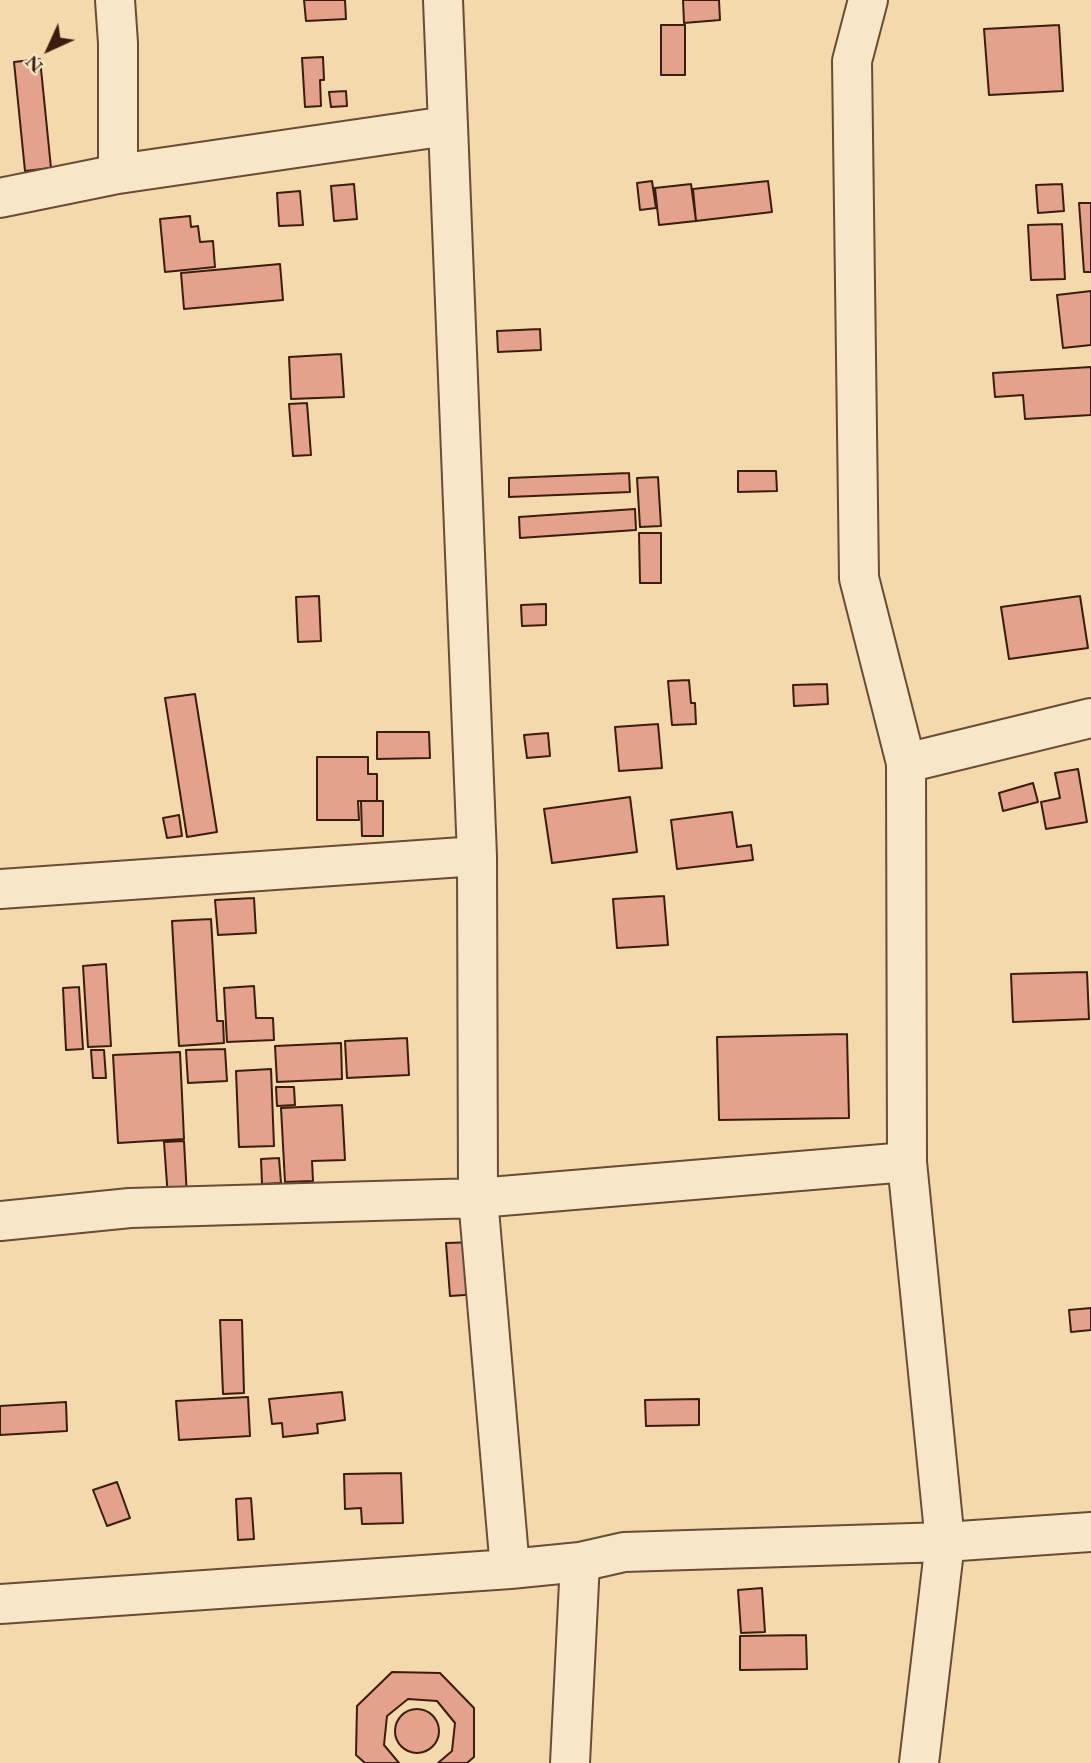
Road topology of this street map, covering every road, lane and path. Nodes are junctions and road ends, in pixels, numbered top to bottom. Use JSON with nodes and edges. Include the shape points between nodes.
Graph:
{"nodes":[{"id":1,"x":115,"y":0,"type":"edge"},
{"id":2,"x":443,"y":0,"type":"edge"},
{"id":3,"x":868,"y":0,"type":"edge"},
{"id":4,"x":447,"y":126,"type":"junction"},
{"id":5,"x":118,"y":174,"type":"junction"},
{"id":6,"x":0,"y":198,"type":"edge"},
{"id":7,"x":1091,"y":718,"type":"edge"},
{"id":8,"x":906,"y":762,"type":"junction"},
{"id":9,"x":477,"y":856,"type":"junction"},
{"id":10,"x":0,"y":889,"type":"edge"},
{"id":11,"x":907,"y":1162,"type":"junction"},
{"id":12,"x":478,"y":1198,"type":"junction"},
{"id":13,"x":0,"y":1221,"type":"edge"},
{"id":14,"x":1091,"y":1532,"type":"edge"},
{"id":15,"x":945,"y":1542,"type":"junction"},
{"id":16,"x":580,"y":1562,"type":"junction"},
{"id":17,"x":510,"y":1569,"type":"junction"},
{"id":18,"x":0,"y":1604,"type":"edge"},
{"id":19,"x":570,"y":1763,"type":"edge"},
{"id":20,"x":919,"y":1763,"type":"edge"}],
"edges":[{"from":1,"to":5,"type":"street"},
{"from":2,"to":4,"type":"street"},
{"from":3,"to":8,"type":"street","via":[[852,61],[859,578]]},
{"from":4,"to":5,"type":"street"},
{"from":4,"to":9,"type":"street"},
{"from":5,"to":6,"type":"street"},
{"from":7,"to":8,"type":"street"},
{"from":8,"to":11,"type":"street"},
{"from":9,"to":10,"type":"street"},
{"from":9,"to":12,"type":"street"},
{"from":11,"to":12,"type":"street"},
{"from":11,"to":15,"type":"street"},
{"from":12,"to":13,"type":"street","via":[[130,1208]]},
{"from":12,"to":17,"type":"street"},
{"from":14,"to":15,"type":"street"},
{"from":15,"to":16,"type":"street","via":[[624,1552]]},
{"from":15,"to":20,"type":"street"},
{"from":16,"to":17,"type":"street"},
{"from":16,"to":19,"type":"street"},
{"from":17,"to":18,"type":"street"}]}
